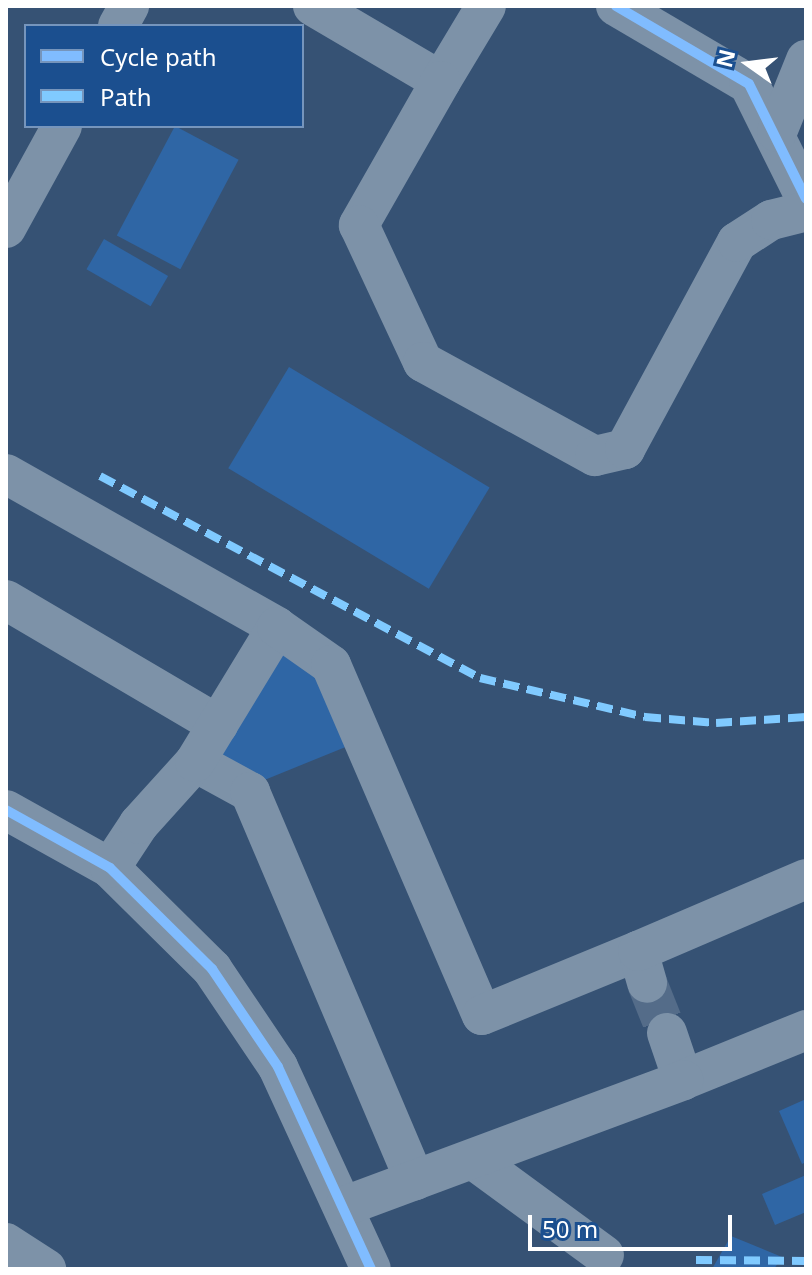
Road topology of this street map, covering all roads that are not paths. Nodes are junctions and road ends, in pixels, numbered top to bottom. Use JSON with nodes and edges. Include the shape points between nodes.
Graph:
{"nodes":[{"id":1,"x":129,"y":6,"type":"edge"},
{"id":2,"x":313,"y":6,"type":"edge"},
{"id":3,"x":486,"y":6,"type":"edge"},
{"id":4,"x":616,"y":6,"type":"edge"},
{"id":5,"x":119,"y":24,"type":"edge"},
{"id":6,"x":806,"y":60,"type":"edge"},
{"id":7,"x":441,"y":81,"type":"junction"},
{"id":8,"x":61,"y":128,"type":"edge"},
{"id":9,"x":777,"y":132,"type":"junction"},
{"id":10,"x":806,"y":199,"type":"edge"},
{"id":11,"x":806,"y":211,"type":"edge"},
{"id":12,"x":6,"y":228,"type":"edge"},
{"id":13,"x":6,"y":474,"type":"edge"},
{"id":14,"x":6,"y":600,"type":"edge"},
{"id":15,"x":277,"y":627,"type":"junction"},
{"id":16,"x":218,"y":725,"type":"junction"},
{"id":17,"x":195,"y":762,"type":"junction"},
{"id":18,"x":6,"y":810,"type":"edge"},
{"id":19,"x":110,"y":868,"type":"junction"},
{"id":20,"x":806,"y":879,"type":"edge"},
{"id":21,"x":806,"y":1030,"type":"edge"},
{"id":22,"x":667,"y":1033,"type":"tunnel mouth"},
{"id":23,"x":683,"y":1080,"type":"junction"},
{"id":24,"x":474,"y":1160,"type":"junction"},
{"id":25,"x":415,"y":1180,"type":"junction"},
{"id":26,"x":345,"y":1206,"type":"junction"},
{"id":27,"x":6,"y":1243,"type":"edge"},
{"id":28,"x":604,"y":1255,"type":"dead end"},
{"id":29,"x":46,"y":1269,"type":"edge"},
{"id":30,"x":371,"y":1269,"type":"edge"}],
"edges":[{"from":1,"to":5,"type":"street"},
{"from":2,"to":7,"type":"street"},
{"from":3,"to":7,"type":"street"},
{"from":4,"to":9,"type":"street","via":[[749,84]]},
{"from":6,"to":9,"type":"street"},
{"from":7,"to":11,"type":"street","via":[[359,225],[423,362],[595,456],[625,449],[737,242],[771,220]]},
{"from":8,"to":12,"type":"street"},
{"from":9,"to":10,"type":"street"},
{"from":13,"to":15,"type":"street"},
{"from":14,"to":16,"type":"street"},
{"from":15,"to":16,"type":"street"},
{"from":15,"to":20,"type":"street","via":[[331,665],[482,1015],[642,967]]},
{"from":16,"to":17,"type":"street"},
{"from":17,"to":19,"type":"street","via":[[139,824]]},
{"from":17,"to":25,"type":"street","via":[[250,792]]},
{"from":18,"to":19,"type":"street"},
{"from":19,"to":26,"type":"street","via":[[212,969],[278,1067]]},
{"from":21,"to":23,"type":"street"},
{"from":22,"to":23,"type":"street"},
{"from":23,"to":24,"type":"street"},
{"from":24,"to":25,"type":"street"},
{"from":24,"to":28,"type":"street"},
{"from":25,"to":26,"type":"street"},
{"from":26,"to":30,"type":"street"},
{"from":27,"to":29,"type":"street"}]}
